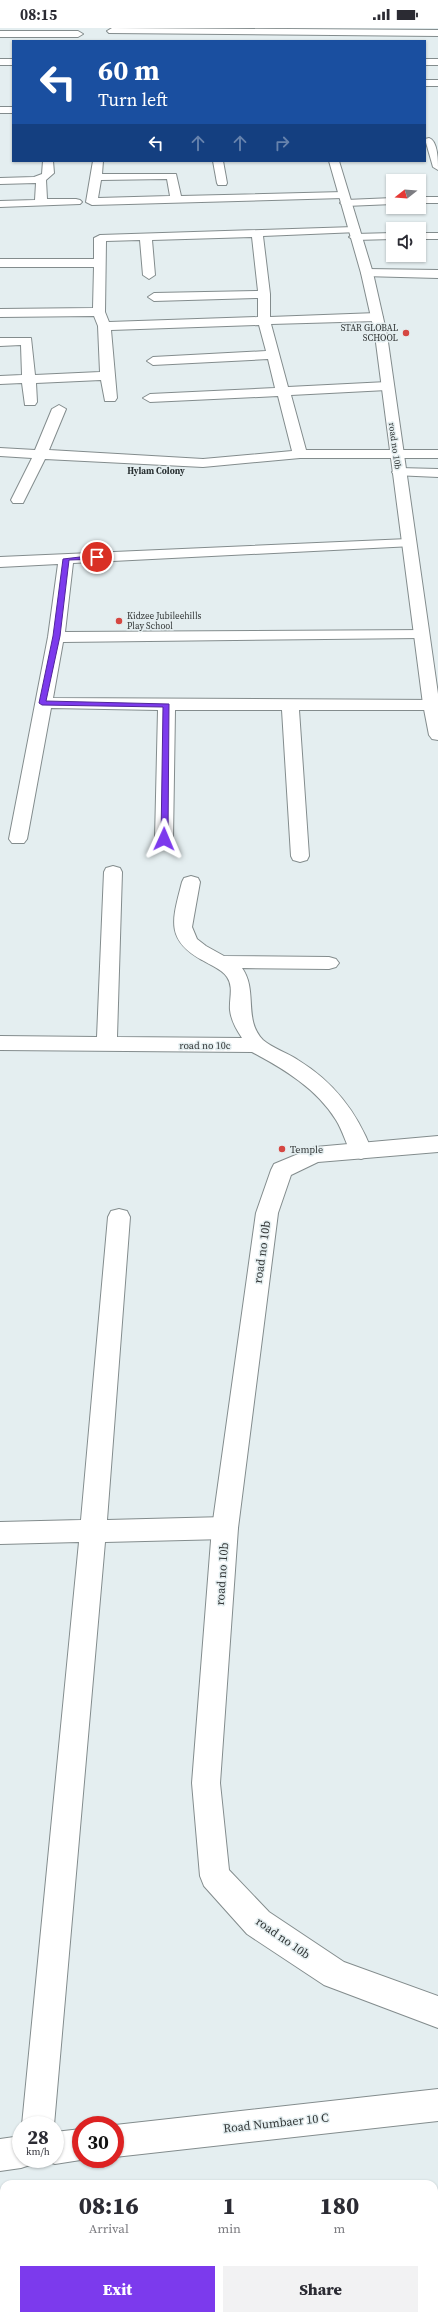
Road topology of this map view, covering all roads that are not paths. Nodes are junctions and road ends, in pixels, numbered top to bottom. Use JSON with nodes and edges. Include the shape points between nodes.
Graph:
{"nodes":[{"id":1,"x":112,"y":30,"type":"edge"},
{"id":2,"x":0,"y":34,"type":"edge"},
{"id":3,"x":78,"y":34,"type":"edge"},
{"id":4,"x":252,"y":34,"type":"edge"},
{"id":5,"x":322,"y":34,"type":"edge"},
{"id":6,"x":438,"y":34,"type":"edge"},
{"id":7,"x":110,"y":40,"type":"edge"},
{"id":8,"x":0,"y":62,"type":"edge"},
{"id":9,"x":12,"y":62,"type":"edge"},
{"id":10,"x":426,"y":62,"type":"edge"},
{"id":11,"x":438,"y":62,"type":"edge"},
{"id":12,"x":426,"y":83,"type":"edge"},
{"id":13,"x":438,"y":83,"type":"edge"},
{"id":14,"x":0,"y":110,"type":"edge"},
{"id":15,"x":12,"y":110,"type":"edge"},
{"id":16,"x":431,"y":141,"type":"edge"},
{"id":17,"x":48,"y":162,"type":"edge"},
{"id":18,"x":98,"y":162,"type":"edge"},
{"id":19,"x":218,"y":162,"type":"edge"},
{"id":20,"x":334,"y":162,"type":"edge"},
{"id":21,"x":438,"y":167,"type":"edge"},
{"id":22,"x":96,"y":177,"type":"junction"},
{"id":23,"x":41,"y":178,"type":"junction"},
{"id":24,"x":0,"y":181,"type":"edge"},
{"id":25,"x":222,"y":183,"type":"dead end"},
{"id":26,"x":344,"y":199,"type":"junction"},
{"id":27,"x":426,"y":200,"type":"edge"},
{"id":28,"x":438,"y":200,"type":"edge"},
{"id":29,"x":176,"y":201,"type":"junction"},
{"id":30,"x":386,"y":201,"type":"edge"},
{"id":31,"x":76,"y":202,"type":"dead end"},
{"id":32,"x":41,"y":203,"type":"junction"},
{"id":33,"x":0,"y":204,"type":"edge"},
{"id":34,"x":18,"y":204,"type":"junction"},
{"id":35,"x":18,"y":216,"type":"dead end"},
{"id":36,"x":354,"y":233,"type":"junction"},
{"id":37,"x":258,"y":234,"type":"junction"},
{"id":38,"x":386,"y":235,"type":"edge"},
{"id":39,"x":426,"y":236,"type":"edge"},
{"id":40,"x":438,"y":236,"type":"edge"},
{"id":41,"x":146,"y":237,"type":"junction"},
{"id":42,"x":0,"y":263,"type":"edge"},
{"id":43,"x":100,"y":263,"type":"junction"},
{"id":44,"x":367,"y":273,"type":"junction"},
{"id":45,"x":438,"y":274,"type":"edge"},
{"id":46,"x":149,"y":275,"type":"dead end"},
{"id":47,"x":264,"y":294,"type":"junction"},
{"id":48,"x":154,"y":298,"type":"dead end"},
{"id":49,"x":100,"y":312,"type":"junction"},
{"id":50,"x":0,"y":313,"type":"edge"},
{"id":51,"x":377,"y":317,"type":"junction"},
{"id":52,"x":264,"y":321,"type":"junction"},
{"id":53,"x":104,"y":326,"type":"junction"},
{"id":54,"x":0,"y":342,"type":"edge"},
{"id":55,"x":272,"y":354,"type":"junction"},
{"id":56,"x":153,"y":361,"type":"dead end"},
{"id":57,"x":106,"y":376,"type":"junction"},
{"id":58,"x":30,"y":379,"type":"junction"},
{"id":59,"x":0,"y":380,"type":"edge"},
{"id":60,"x":387,"y":386,"type":"junction"},
{"id":61,"x":284,"y":391,"type":"junction"},
{"id":62,"x":110,"y":398,"type":"dead end"},
{"id":63,"x":150,"y":398,"type":"dead end"},
{"id":64,"x":30,"y":402,"type":"dead end"},
{"id":65,"x":59,"y":409,"type":"dead end"},
{"id":66,"x":0,"y":452,"type":"edge"},
{"id":67,"x":396,"y":453,"type":"junction"},
{"id":68,"x":40,"y":454,"type":"junction"},
{"id":69,"x":300,"y":454,"type":"junction"},
{"id":70,"x":438,"y":454,"type":"edge"},
{"id":71,"x":399,"y":472,"type":"junction"},
{"id":72,"x":438,"y":473,"type":"edge"},
{"id":73,"x":18,"y":500,"type":"dead end"},
{"id":74,"x":408,"y":543,"type":"junction"},
{"id":75,"x":66,"y":559,"type":"junction"},
{"id":76,"x":0,"y":562,"type":"edge"},
{"id":77,"x":421,"y":633,"type":"junction"},
{"id":78,"x":56,"y":636,"type":"junction"},
{"id":79,"x":42,"y":703,"type":"junction"},
{"id":80,"x":435,"y":704,"type":"edge"},
{"id":81,"x":166,"y":705,"type":"junction"},
{"id":82,"x":290,"y":705,"type":"junction"},
{"id":83,"x":438,"y":735,"type":"edge"},
{"id":84,"x":18,"y":839,"type":"dead end"},
{"id":85,"x":164,"y":839,"type":"dead end"},
{"id":86,"x":300,"y":856,"type":"dead end"},
{"id":87,"x":113,"y":872,"type":"dead end"},
{"id":88,"x":191,"y":882,"type":"dead end"},
{"id":89,"x":223,"y":962,"type":"junction"},
{"id":90,"x":329,"y":963,"type":"dead end"},
{"id":91,"x":0,"y":1043,"type":"edge"},
{"id":92,"x":107,"y":1044,"type":"junction"},
{"id":93,"x":256,"y":1045,"type":"junction"},
{"id":94,"x":438,"y":1144,"type":"edge"},
{"id":95,"x":361,"y":1151,"type":"junction"},
{"id":96,"x":119,"y":1217,"type":"dead end"},
{"id":97,"x":225,"y":1528,"type":"junction"},
{"id":98,"x":93,"y":1531,"type":"junction"},
{"id":99,"x":0,"y":1533,"type":"edge"},
{"id":100,"x":438,"y":2012,"type":"edge"},
{"id":101,"x":438,"y":2105,"type":"edge"},
{"id":102,"x":39,"y":2116,"type":"edge"},
{"id":103,"x":124,"y":2140,"type":"edge"},
{"id":104,"x":12,"y":2153,"type":"edge"},
{"id":105,"x":0,"y":2155,"type":"edge"}],
"edges":[{"from":1,"to":4,"type":"street"},
{"from":1,"to":7,"type":"street"},
{"from":2,"to":3,"type":"street"},
{"from":4,"to":5,"type":"street"},
{"from":5,"to":6,"type":"street"},
{"from":8,"to":9,"type":"street"},
{"from":10,"to":11,"type":"street"},
{"from":12,"to":13,"type":"street"},
{"from":14,"to":15,"type":"street"},
{"from":16,"to":21,"type":"street"},
{"from":17,"to":23,"type":"street","via":[[49,172]]},
{"from":18,"to":22,"type":"street"},
{"from":19,"to":25,"type":"street"},
{"from":20,"to":26,"type":"street","name":"road no 10b"},
{"from":22,"to":29,"type":"street","via":[[172,176]]},
{"from":22,"to":29,"type":"street","via":[[92,202]]},
{"from":23,"to":24,"type":"street"},
{"from":23,"to":32,"type":"street"},
{"from":26,"to":29,"type":"street"},
{"from":26,"to":30,"type":"street"},
{"from":26,"to":36,"type":"street","name":"road no 10b"},
{"from":27,"to":28,"type":"street"},
{"from":31,"to":32,"type":"street"},
{"from":32,"to":34,"type":"street"},
{"from":33,"to":34,"type":"street"},
{"from":34,"to":35,"type":"street"},
{"from":36,"to":37,"type":"street"},
{"from":36,"to":38,"type":"street"},
{"from":36,"to":44,"type":"street","name":"road no 10b"},
{"from":37,"to":41,"type":"street"},
{"from":37,"to":47,"type":"street"},
{"from":39,"to":40,"type":"street"},
{"from":41,"to":43,"type":"street","via":[[100,238]]},
{"from":41,"to":46,"type":"street"},
{"from":42,"to":43,"type":"street"},
{"from":43,"to":49,"type":"street"},
{"from":44,"to":45,"type":"street"},
{"from":44,"to":51,"type":"street","name":"road no 10b"},
{"from":47,"to":48,"type":"street"},
{"from":47,"to":52,"type":"street"},
{"from":49,"to":50,"type":"street"},
{"from":49,"to":53,"type":"street"},
{"from":51,"to":52,"type":"street"},
{"from":51,"to":60,"type":"street","name":"road no 10b"},
{"from":52,"to":53,"type":"street"},
{"from":52,"to":55,"type":"street"},
{"from":53,"to":57,"type":"street"},
{"from":54,"to":58,"type":"street","via":[[27,341]]},
{"from":55,"to":56,"type":"street"},
{"from":55,"to":61,"type":"street"},
{"from":57,"to":58,"type":"street"},
{"from":57,"to":62,"type":"street"},
{"from":58,"to":59,"type":"street"},
{"from":58,"to":64,"type":"street"},
{"from":60,"to":61,"type":"street"},
{"from":60,"to":67,"type":"street","name":"road no 10b"},
{"from":61,"to":63,"type":"street"},
{"from":61,"to":69,"type":"street"},
{"from":65,"to":68,"type":"street"},
{"from":66,"to":68,"type":"street"},
{"from":67,"to":69,"type":"street"},
{"from":67,"to":70,"type":"street"},
{"from":67,"to":71,"type":"street","name":"road no 10b"},
{"from":68,"to":69,"type":"street","via":[[203,462]]},
{"from":68,"to":73,"type":"street"},
{"from":71,"to":72,"type":"street"},
{"from":71,"to":74,"type":"street","name":"road no 10b"},
{"from":74,"to":75,"type":"street"},
{"from":74,"to":77,"type":"street","name":"road no 10b"},
{"from":75,"to":76,"type":"street"},
{"from":75,"to":78,"type":"street"},
{"from":77,"to":78,"type":"street"},
{"from":77,"to":80,"type":"street","name":"road no 10b"},
{"from":78,"to":79,"type":"street"},
{"from":79,"to":81,"type":"street"},
{"from":79,"to":84,"type":"street"},
{"from":80,"to":82,"type":"street"},
{"from":80,"to":83,"type":"street","name":"road no 10b"},
{"from":81,"to":82,"type":"street"},
{"from":81,"to":85,"type":"street"},
{"from":82,"to":86,"type":"street"},
{"from":87,"to":92,"type":"street"},
{"from":88,"to":89,"type":"street","via":[[183,933],[187,941],[203,953]]},
{"from":89,"to":90,"type":"street"},
{"from":89,"to":93,"type":"street","via":[[237,975],[242,992],[240,1014]]},
{"from":91,"to":92,"type":"street","name":"road no 10c"},
{"from":92,"to":93,"type":"street","name":"road no 10c"},
{"from":93,"to":95,"type":"street","name":"road no 10c","via":[[312,1078],[334,1100],[354,1129]]},
{"from":94,"to":95,"type":"street","name":"road no 10b"},
{"from":95,"to":97,"type":"street","name":"road no 10b","via":[[315,1155],[282,1170],[267,1213]]},
{"from":96,"to":98,"type":"street"},
{"from":97,"to":98,"type":"street"},
{"from":97,"to":100,"type":"street","name":"road no 10b","via":[[206,1783],[215,1876],[258,1923],[334,1974]]},
{"from":98,"to":99,"type":"street"},
{"from":98,"to":102,"type":"street"},
{"from":101,"to":103,"type":"street","name":"Road Numbaer 10 C"},
{"from":104,"to":105,"type":"street"}]}
